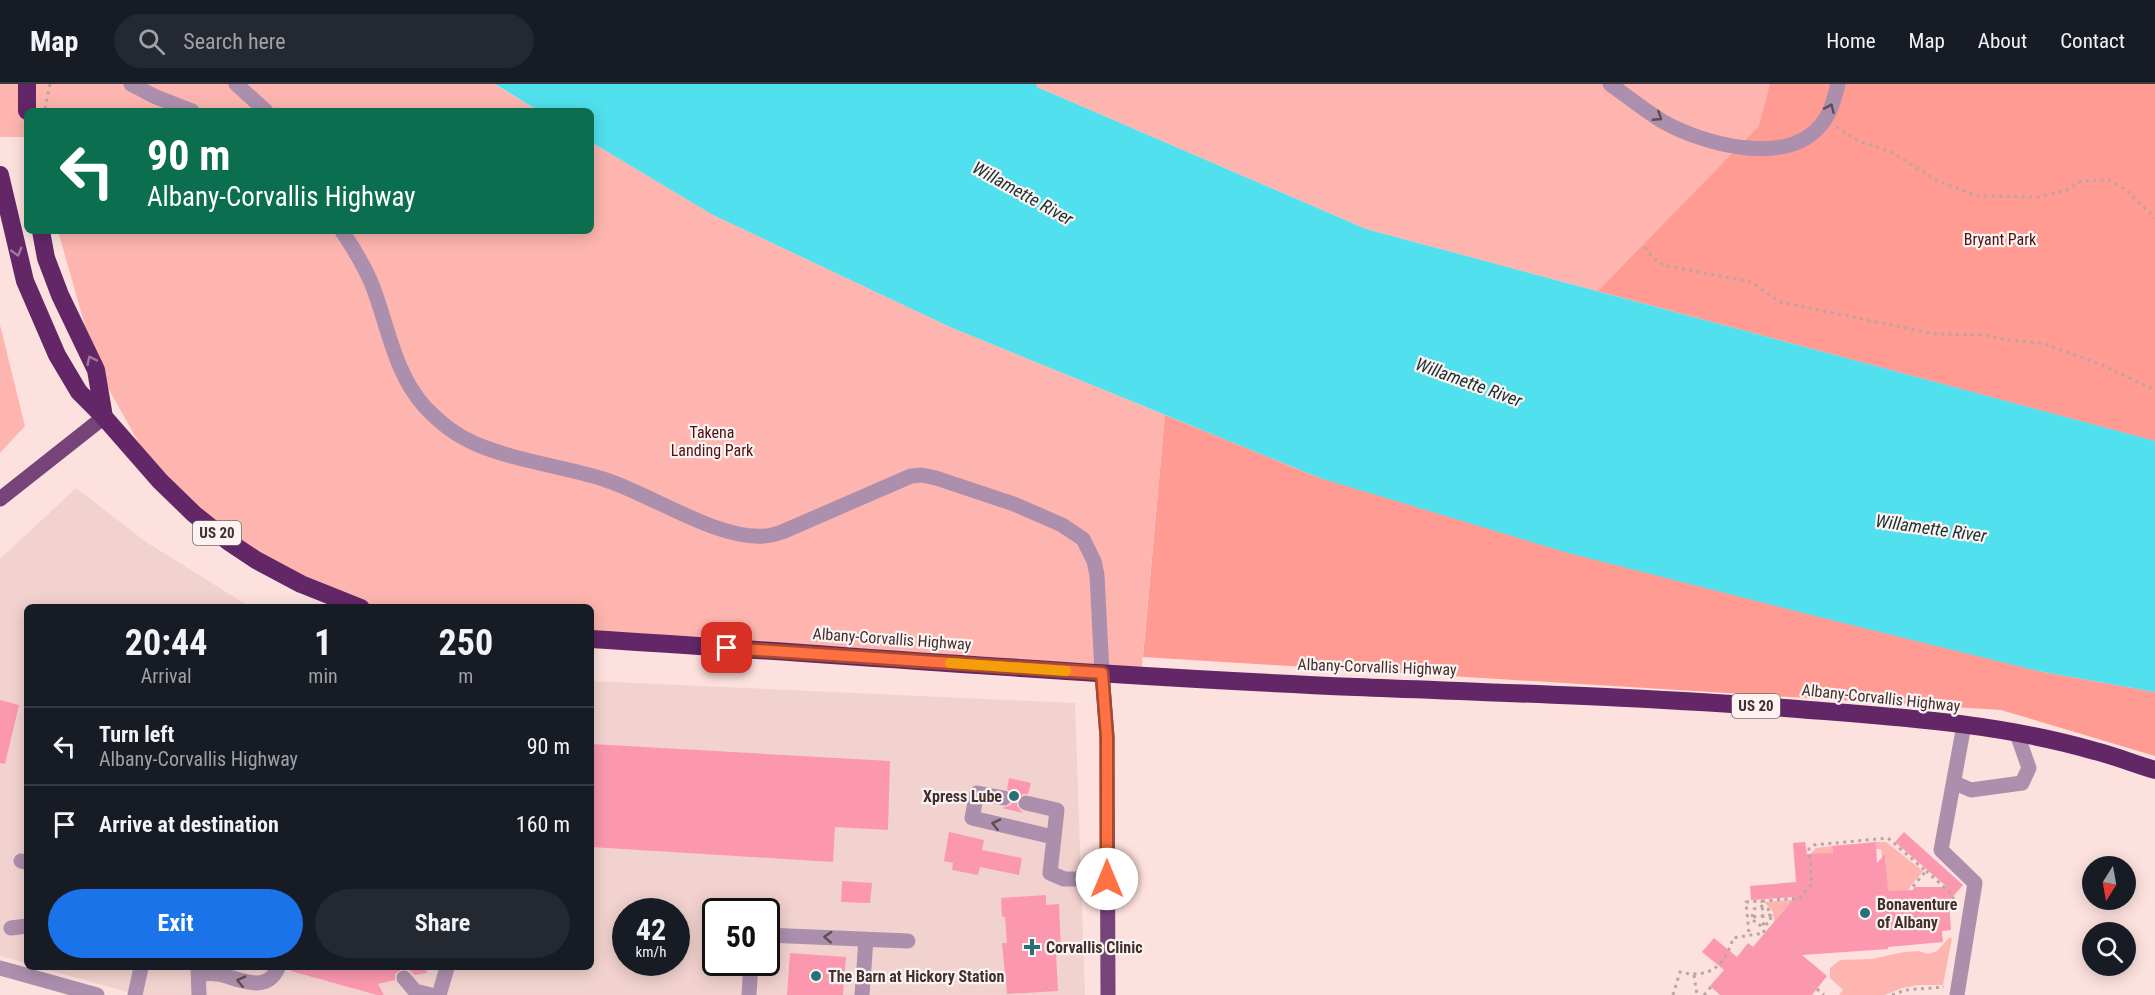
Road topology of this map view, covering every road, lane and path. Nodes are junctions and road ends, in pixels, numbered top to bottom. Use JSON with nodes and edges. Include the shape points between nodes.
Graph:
{"nodes":[{"id":1,"x":51,"y":84,"type":"edge"},
{"id":2,"x":132,"y":84,"type":"edge"},
{"id":3,"x":236,"y":84,"type":"edge"},
{"id":4,"x":1610,"y":84,"type":"edge"},
{"id":5,"x":1838,"y":84,"type":"edge"},
{"id":6,"x":46,"y":108,"type":"edge"},
{"id":7,"x":184,"y":108,"type":"edge"},
{"id":8,"x":263,"y":108,"type":"edge"},
{"id":9,"x":1826,"y":118,"type":"junction"},
{"id":10,"x":0,"y":175,"type":"edge"},
{"id":11,"x":2155,"y":218,"type":"edge"},
{"id":12,"x":42,"y":234,"type":"edge"},
{"id":13,"x":344,"y":234,"type":"edge"},
{"id":14,"x":1645,"y":247,"type":"dead end"},
{"id":15,"x":2155,"y":390,"type":"edge"},
{"id":16,"x":105,"y":417,"type":"junction"},
{"id":17,"x":0,"y":499,"type":"edge"},
{"id":18,"x":351,"y":604,"type":"edge"},
{"id":19,"x":594,"y":639,"type":"edge"},
{"id":20,"x":1102,"y":673,"type":"junction"},
{"id":21,"x":1964,"y":725,"type":"junction"},
{"id":22,"x":2017,"y":734,"type":"junction"},
{"id":23,"x":2155,"y":770,"type":"edge"},
{"id":24,"x":1954,"y":783,"type":"junction"},
{"id":25,"x":1004,"y":798,"type":"dead end"},
{"id":26,"x":1026,"y":803,"type":"dead end"},
{"id":27,"x":1053,"y":837,"type":"junction"},
{"id":28,"x":1926,"y":872,"type":"junction"},
{"id":29,"x":1107,"y":879,"type":"junction"},
{"id":30,"x":1910,"y":890,"type":"dead end"},
{"id":31,"x":1762,"y":903,"type":"junction"},
{"id":32,"x":1955,"y":905,"type":"dead end"},
{"id":33,"x":1771,"y":915,"type":"junction"},
{"id":34,"x":1762,"y":916,"type":"junction"},
{"id":35,"x":1752,"y":917,"type":"junction"},
{"id":36,"x":24,"y":926,"type":"edge"},
{"id":37,"x":1763,"y":926,"type":"junction"},
{"id":38,"x":11,"y":928,"type":"dead end"},
{"id":39,"x":1749,"y":934,"type":"junction"},
{"id":40,"x":780,"y":935,"type":"edge"},
{"id":41,"x":866,"y":939,"type":"junction"},
{"id":42,"x":908,"y":941,"type":"dead end"},
{"id":43,"x":0,"y":968,"type":"edge"},
{"id":44,"x":141,"y":970,"type":"edge"},
{"id":45,"x":277,"y":970,"type":"edge"},
{"id":46,"x":446,"y":970,"type":"edge"},
{"id":47,"x":198,"y":971,"type":"edge"},
{"id":48,"x":1694,"y":975,"type":"junction"},
{"id":49,"x":750,"y":976,"type":"edge"},
{"id":50,"x":404,"y":978,"type":"dead end"},
{"id":51,"x":1711,"y":987,"type":"dead end"},
{"id":52,"x":1817,"y":989,"type":"dead end"},
{"id":53,"x":1951,"y":991,"type":"edge"},
{"id":54,"x":97,"y":995,"type":"edge"},
{"id":55,"x":135,"y":995,"type":"edge"},
{"id":56,"x":199,"y":995,"type":"edge"},
{"id":57,"x":431,"y":995,"type":"edge"},
{"id":58,"x":439,"y":995,"type":"edge"},
{"id":59,"x":749,"y":995,"type":"edge"},
{"id":60,"x":862,"y":995,"type":"edge"},
{"id":61,"x":1108,"y":995,"type":"edge"},
{"id":62,"x":1673,"y":995,"type":"edge"},
{"id":63,"x":1697,"y":995,"type":"edge"},
{"id":64,"x":1704,"y":995,"type":"edge"},
{"id":65,"x":1824,"y":995,"type":"edge"},
{"id":66,"x":1892,"y":995,"type":"edge"}],
"edges":[{"from":1,"to":6,"type":"path"},
{"from":2,"to":7,"type":"street"},
{"from":3,"to":8,"type":"street"},
{"from":4,"to":9,"type":"street","one_way":true,"via":[[1663,121],[1726,146],[1758,149],[1790,145],[1806,138]]},
{"from":9,"to":5,"type":"street","one_way":true},
{"from":9,"to":11,"type":"path","via":[[1858,141],[1891,152],[1938,181],[1970,194],[2038,197],[2067,190],[2080,181],[2109,180],[2125,189]]},
{"from":10,"to":16,"type":"highway","number":"US 20","one_way":true,"via":[[25,281],[37,312],[79,392]]},
{"from":16,"to":12,"type":"highway","number":"US 20","one_way":true,"via":[[96,370],[60,295]]},
{"from":13,"to":20,"type":"street","via":[[364,268],[411,387],[424,406],[456,434],[498,452],[618,483],[708,524],[748,536],[782,532],[911,476],[936,478],[1014,504],[1074,532],[1089,549],[1097,575]]},
{"from":14,"to":15,"type":"path","via":[[1664,265],[1751,282],[1780,302],[1935,334],[1985,335],[2042,343]]},
{"from":16,"to":17,"type":"main road"},
{"from":16,"to":18,"type":"highway","number":"US 20","via":[[160,481],[229,542],[301,584]]},
{"from":19,"to":20,"type":"highway","name":"Albany-Corvallis Highway","number":"US 20"},
{"from":20,"to":21,"type":"highway","name":"Albany-Corvallis Highway","number":"US 20","via":[[1587,695]]},
{"from":20,"to":29,"type":"main road","via":[[1107,737]]},
{"from":21,"to":22,"type":"highway","name":"Albany-Corvallis Highway","number":"US 20"},
{"from":21,"to":24,"type":"street"},
{"from":22,"to":23,"type":"highway","name":"Albany-Corvallis Highway","number":"US 20","via":[[2094,750]]},
{"from":22,"to":24,"type":"street","via":[[2029,768],[2022,783],[1971,790]]},
{"from":24,"to":53,"type":"street","via":[[1941,850],[1975,883]]},
{"from":27,"to":25,"type":"street","one_way":true,"via":[[972,818],[977,793]]},
{"from":26,"to":27,"type":"street","via":[[1057,810]]},
{"from":27,"to":29,"type":"street","via":[[1050,873],[1064,879]]},
{"from":28,"to":30,"type":"path"},
{"from":28,"to":31,"type":"path","via":[[1888,838],[1814,845],[1809,849],[1812,884],[1800,898]]},
{"from":28,"to":32,"type":"path","via":[[1952,894]]},
{"from":29,"to":61,"type":"main road"},
{"from":31,"to":33,"type":"path"},
{"from":31,"to":34,"type":"path"},
{"from":31,"to":35,"type":"path","via":[[1754,909]]},
{"from":31,"to":39,"type":"path","via":[[1746,902]]},
{"from":33,"to":34,"type":"path"},
{"from":33,"to":37,"type":"path","via":[[1770,922]]},
{"from":34,"to":35,"type":"path"},
{"from":34,"to":37,"type":"path"},
{"from":35,"to":37,"type":"path"},
{"from":36,"to":38,"type":"street"},
{"from":37,"to":39,"type":"path","via":[[1764,933]]},
{"from":39,"to":48,"type":"path","via":[[1733,938],[1724,961],[1707,973]]},
{"from":41,"to":40,"type":"street","one_way":true},
{"from":41,"to":42,"type":"street"},
{"from":41,"to":60,"type":"street"},
{"from":43,"to":54,"type":"street"},
{"from":44,"to":55,"type":"street"},
{"from":45,"to":47,"type":"street","one_way":true,"via":[[263,982],[246,983]]},
{"from":46,"to":58,"type":"street"},
{"from":47,"to":56,"type":"street"},
{"from":48,"to":62,"type":"path","via":[[1680,972]]},
{"from":48,"to":63,"type":"path"},
{"from":49,"to":59,"type":"street"},
{"from":50,"to":57,"type":"street","via":[[415,990]]},
{"from":51,"to":64,"type":"path"},
{"from":52,"to":65,"type":"path"},
{"from":53,"to":66,"type":"path","via":[[1905,990]]}]}
